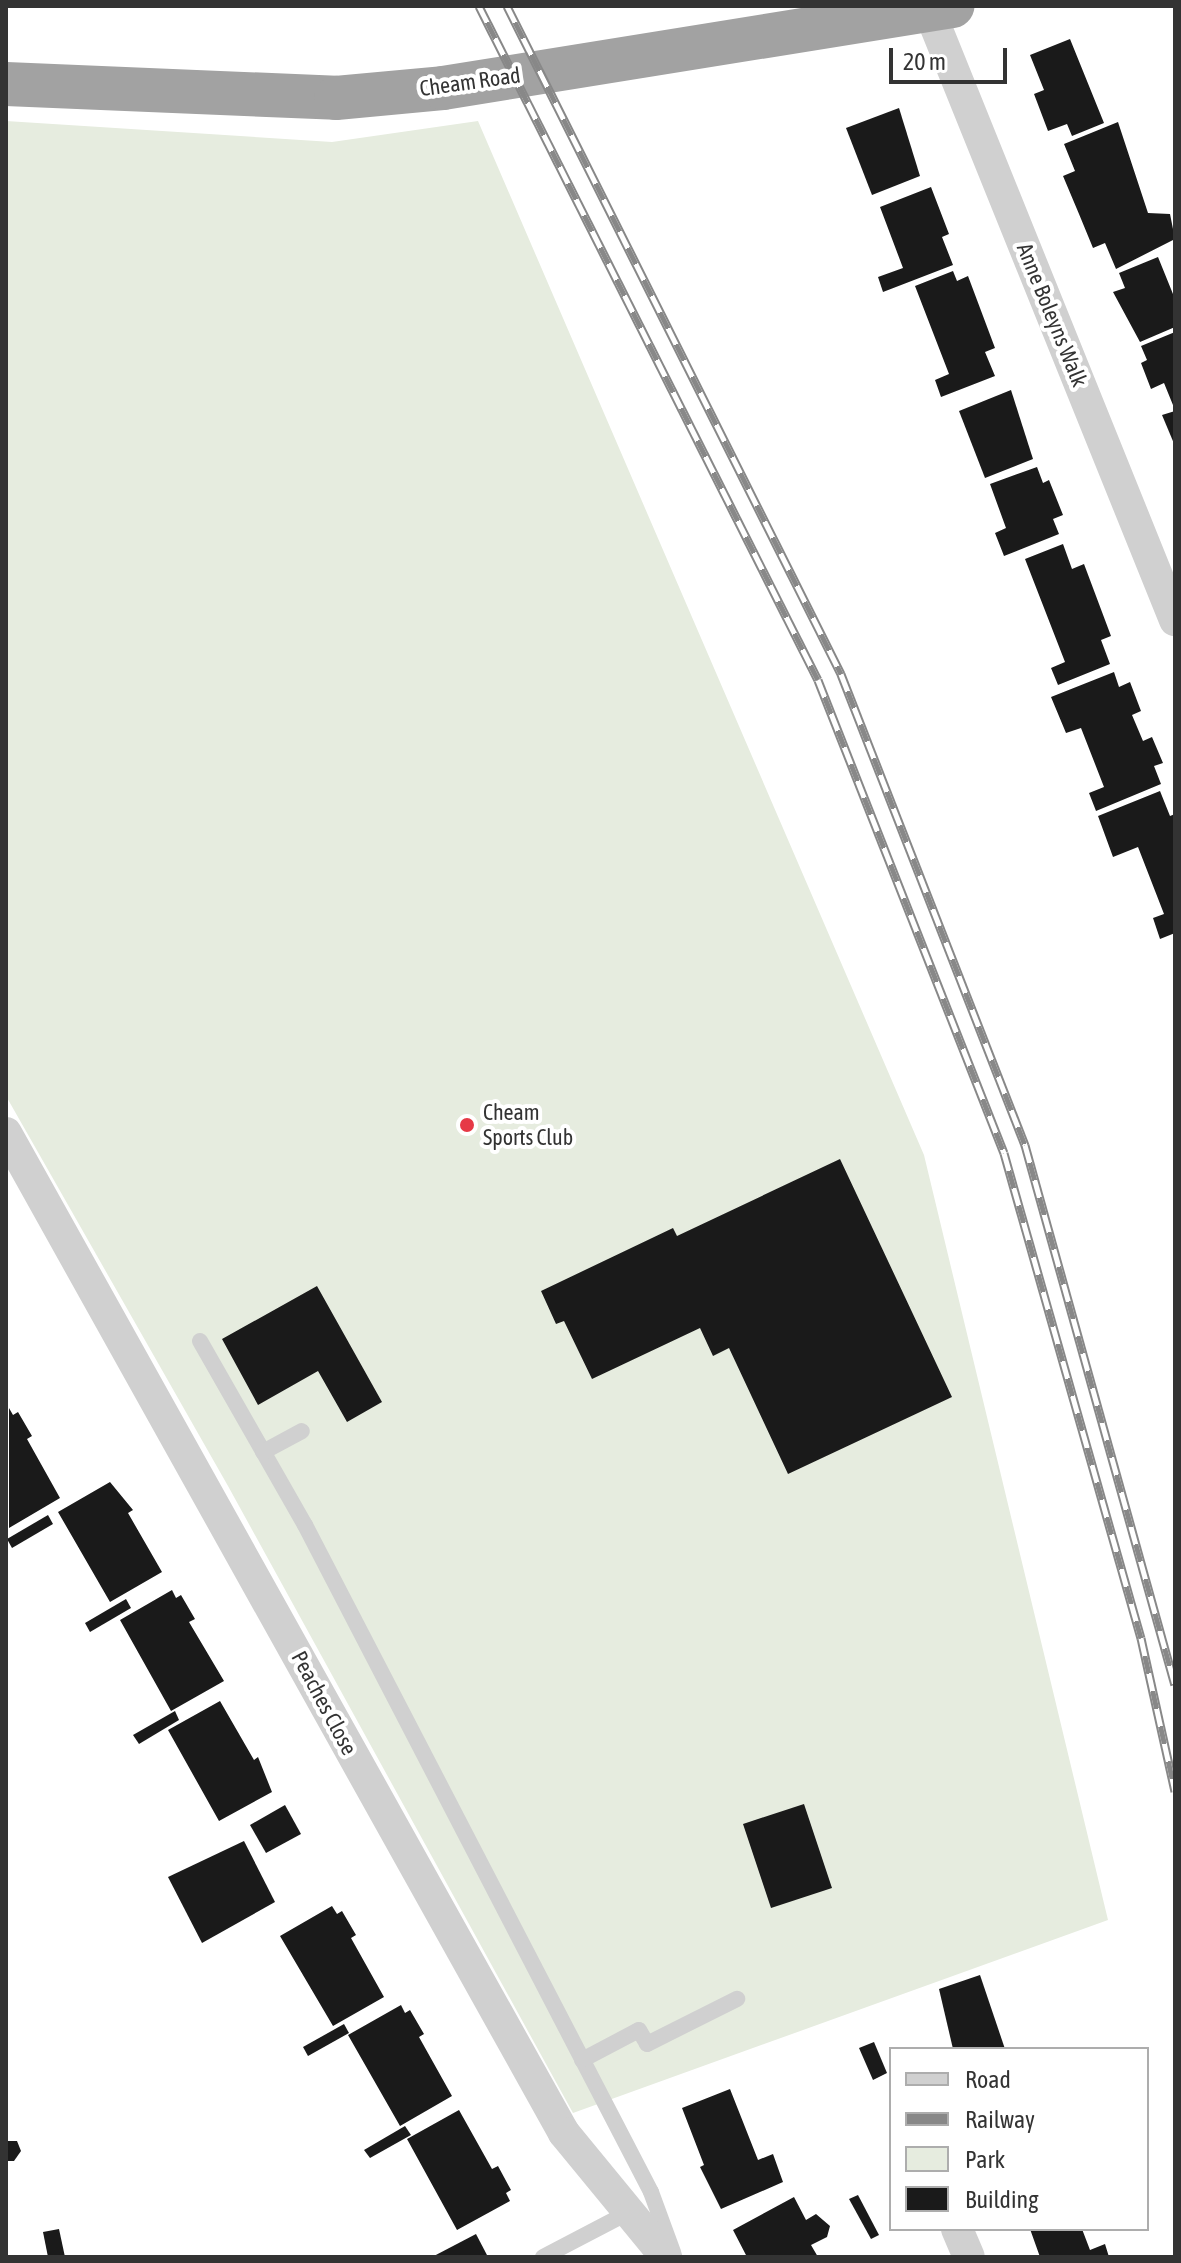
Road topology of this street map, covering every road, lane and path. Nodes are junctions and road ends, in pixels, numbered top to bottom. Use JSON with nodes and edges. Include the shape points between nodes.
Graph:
{"nodes":[{"id":1,"x":940,"y":8,"type":"edge"},
{"id":2,"x":6,"y":84,"type":"edge"},
{"id":3,"x":1175,"y":620,"type":"edge"},
{"id":4,"x":6,"y":1133,"type":"edge"},
{"id":5,"x":200,"y":1341,"type":"dead end"},
{"id":6,"x":302,"y":1431,"type":"dead end"},
{"id":7,"x":263,"y":1452,"type":"junction"},
{"id":8,"x":737,"y":1999,"type":"dead end"},
{"id":9,"x":582,"y":2060,"type":"junction"},
{"id":10,"x":629,"y":2212,"type":"junction"},
{"id":11,"x":958,"y":2231,"type":"edge"},
{"id":12,"x":543,"y":2257,"type":"edge"},
{"id":13,"x":666,"y":2257,"type":"edge"},
{"id":14,"x":674,"y":2257,"type":"edge"},
{"id":15,"x":969,"y":2257,"type":"edge"}],
"edges":[{"from":1,"to":2,"type":"highway","name":"Cheam Road","via":[[443,88],[336,98]]},
{"from":1,"to":3,"type":"street","name":"Anne Boleyns Walk"},
{"from":4,"to":10,"type":"street","name":"Peaches Close","via":[[564,2133]]},
{"from":5,"to":7,"type":"lane"},
{"from":6,"to":7,"type":"lane"},
{"from":7,"to":9,"type":"lane"},
{"from":8,"to":9,"type":"lane","via":[[647,2044],[639,2030]]},
{"from":9,"to":14,"type":"lane","via":[[651,2192]]},
{"from":10,"to":12,"type":"lane"},
{"from":10,"to":13,"type":"street","name":"Peaches Close"},
{"from":11,"to":15,"type":"street"}]}
